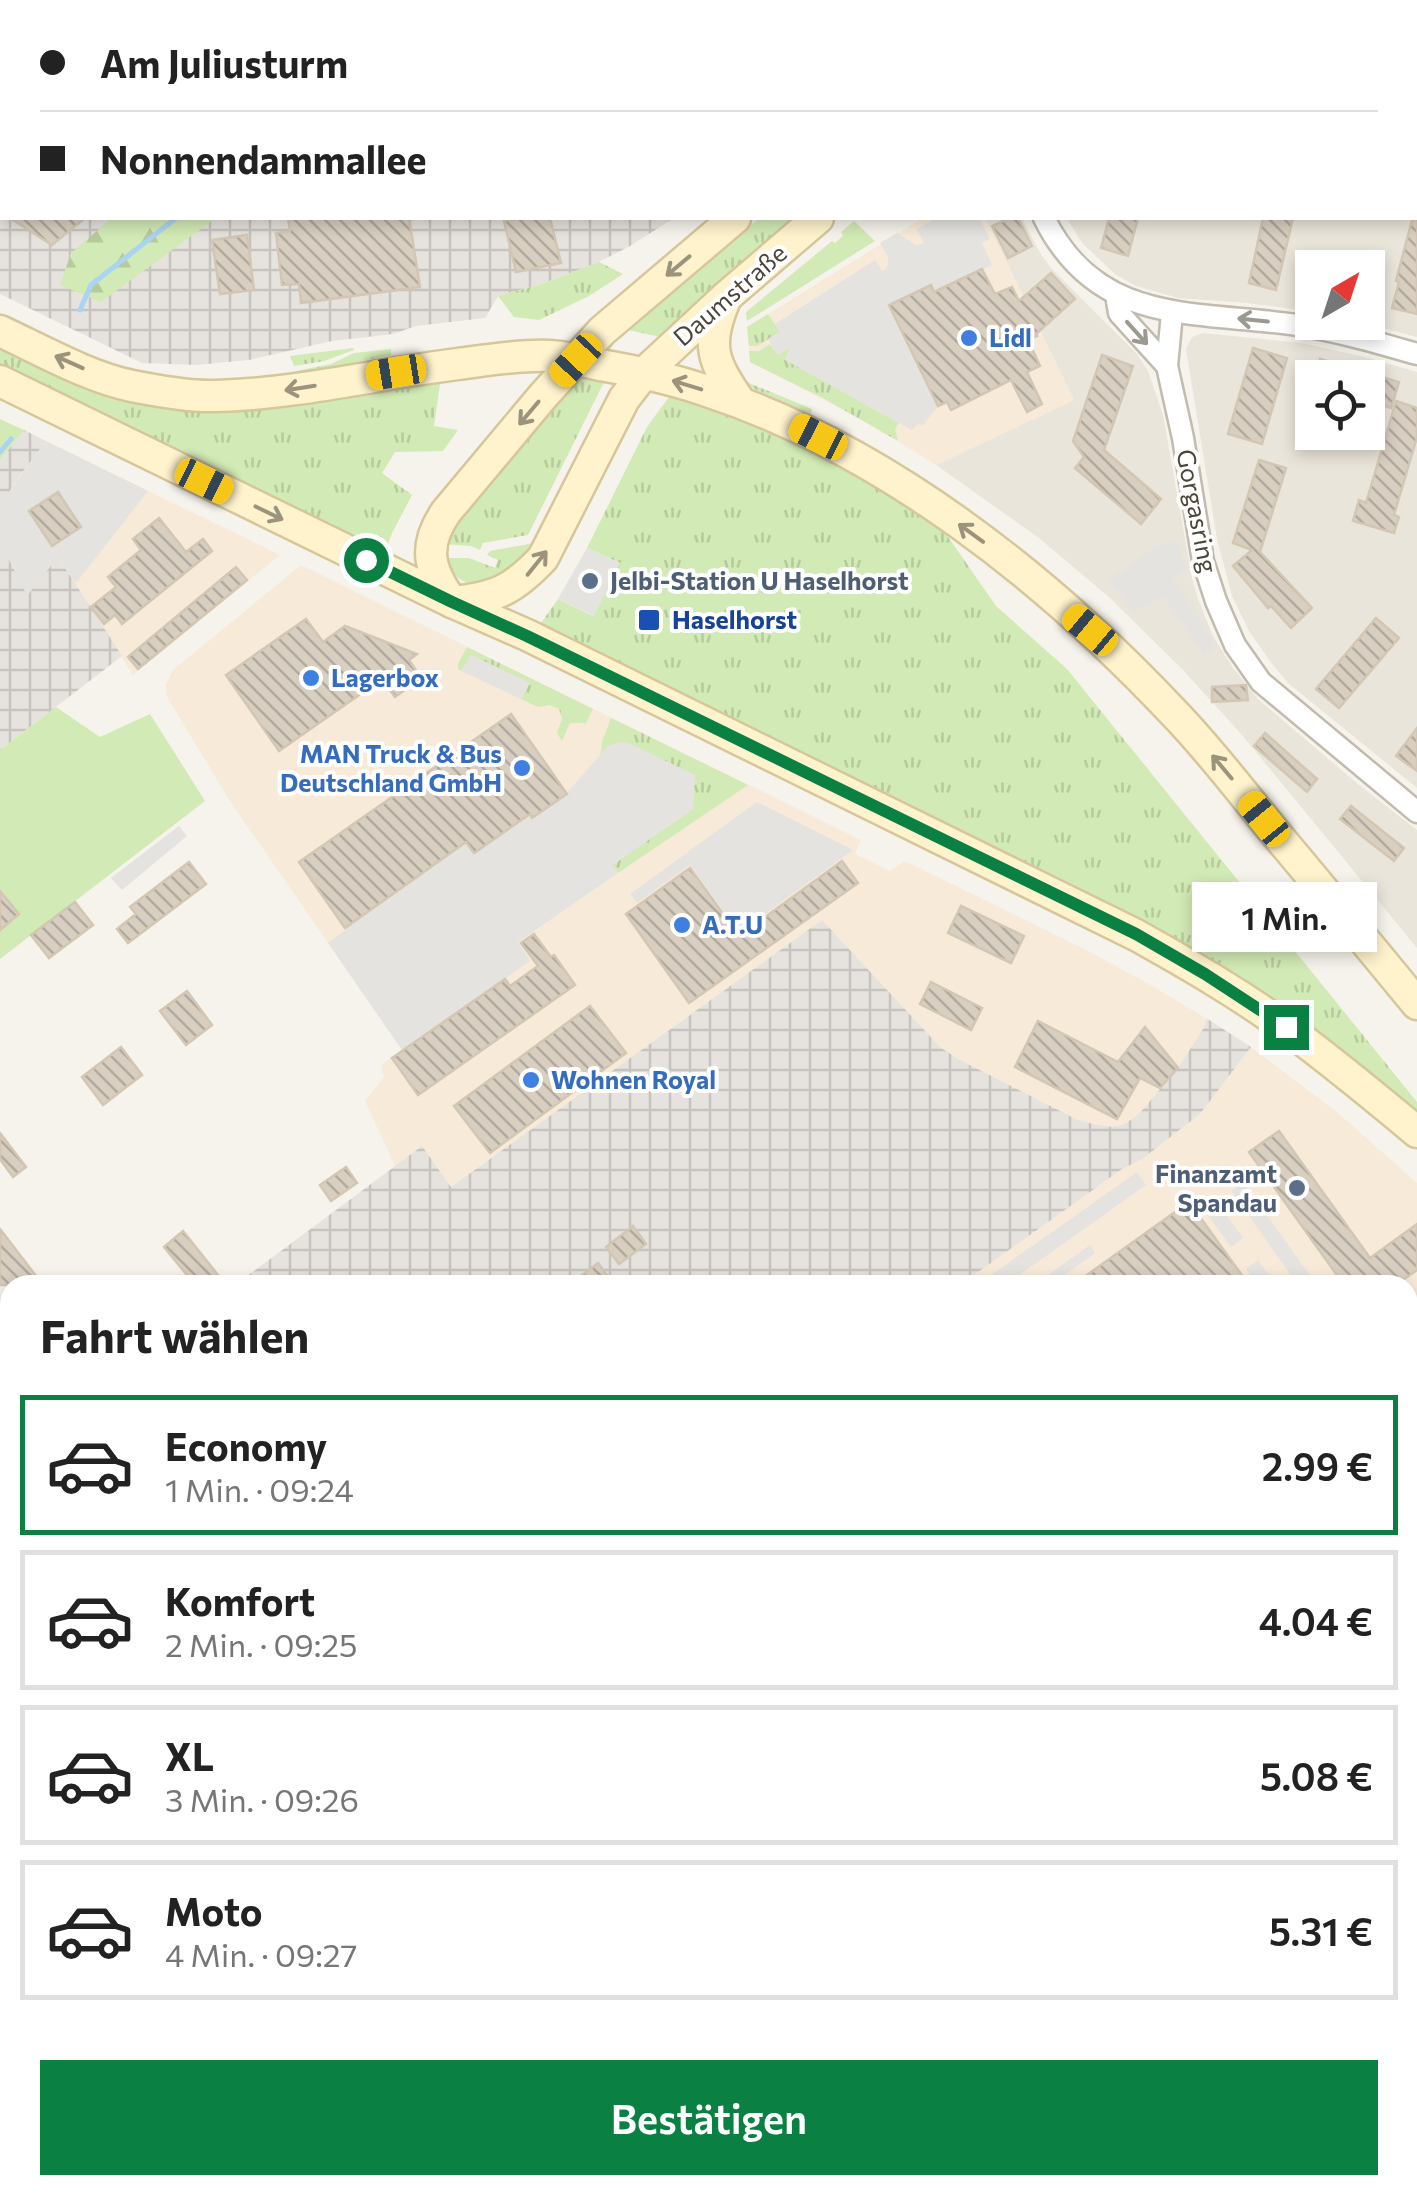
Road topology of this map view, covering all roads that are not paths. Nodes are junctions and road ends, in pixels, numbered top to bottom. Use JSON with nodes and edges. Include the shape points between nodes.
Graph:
{"nodes":[{"id":1,"x":734,"y":220,"type":"edge"},
{"id":2,"x":816,"y":220,"type":"edge"},
{"id":3,"x":1045,"y":220,"type":"edge"},
{"id":4,"x":1116,"y":295,"type":"junction"},
{"id":5,"x":726,"y":298,"type":"junction"},
{"id":6,"x":1172,"y":313,"type":"junction"},
{"id":7,"x":0,"y":331,"type":"edge"},
{"id":8,"x":1417,"y":354,"type":"edge"},
{"id":9,"x":576,"y":360,"type":"junction"},
{"id":10,"x":1167,"y":366,"type":"junction"},
{"id":11,"x":644,"y":373,"type":"junction"},
{"id":12,"x":0,"y":380,"type":"edge"},
{"id":13,"x":740,"y":402,"type":"junction"},
{"id":14,"x":452,"y":602,"type":"junction"},
{"id":15,"x":1417,"y":812,"type":"edge"},
{"id":16,"x":1417,"y":1004,"type":"edge"},
{"id":17,"x":1417,"y":1132,"type":"edge"}],
"edges":[{"from":1,"to":9,"type":"main road","one_way":true},
{"from":2,"to":5,"type":"main road","name":"Daumstraße"},
{"from":3,"to":4,"type":"street","via":[[1080,269]]},
{"from":4,"to":6,"type":"street"},
{"from":4,"to":10,"type":"street","name":"Gorgasring","one_way":true,"via":[[1120,313]]},
{"from":5,"to":11,"type":"main road","name":"Daumstraße"},
{"from":5,"to":13,"type":"main road","via":[[713,330],[714,351]]},
{"from":8,"to":6,"type":"street","one_way":true,"via":[[1303,326]]},
{"from":6,"to":10,"type":"street","name":"Gorgasring"},
{"from":9,"to":7,"type":"main road","one_way":true,"via":[[506,358],[211,396],[106,380]]},
{"from":9,"to":11,"type":"main road"},
{"from":9,"to":14,"type":"main road","one_way":true,"via":[[439,522],[432,566]]},
{"from":10,"to":15,"type":"street","name":"Gorgasring","via":[[1203,561],[1235,645],[1260,682]]},
{"from":13,"to":11,"type":"main road","one_way":true},
{"from":14,"to":11,"type":"main road","name":"Daumstraße","one_way":true,"via":[[498,594],[543,558],[624,399]]},
{"from":12,"to":14,"type":"main road","one_way":true},
{"from":16,"to":13,"type":"main road","one_way":true,"via":[[1190,730],[1090,630],[904,486]]},
{"from":14,"to":17,"type":"main road","via":[[1136,934],[1286,1027]]}]}
